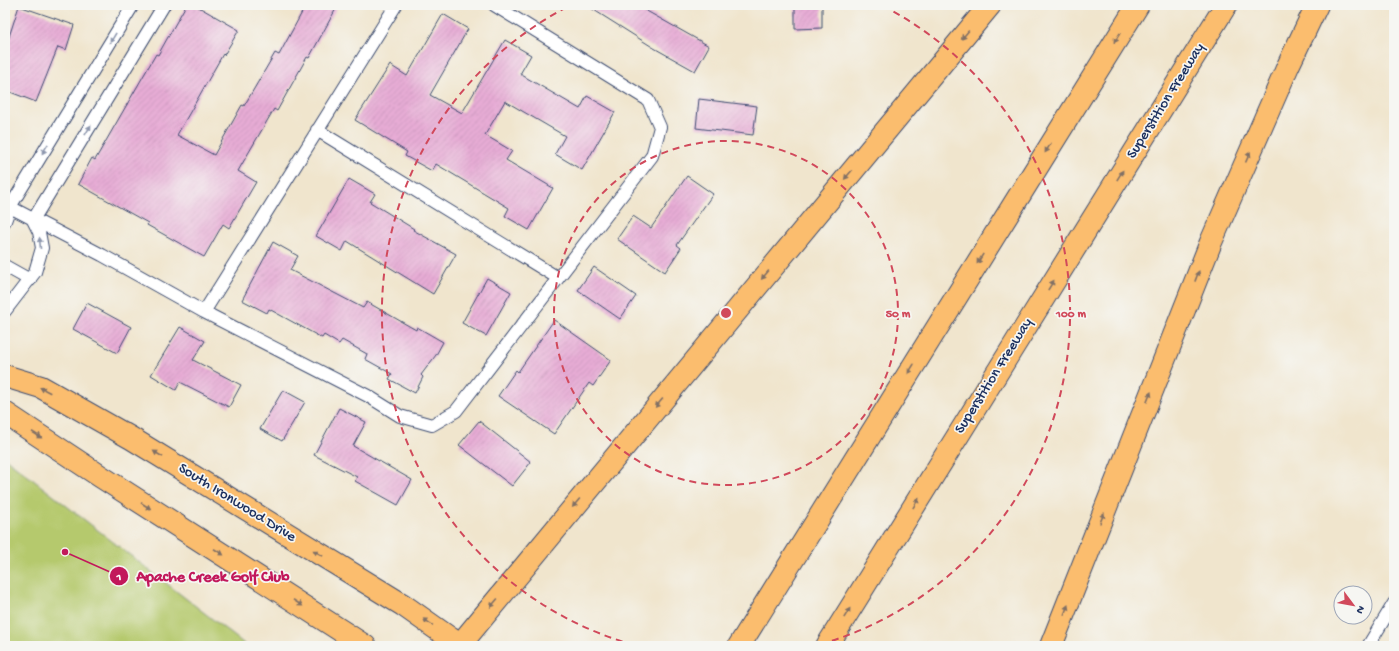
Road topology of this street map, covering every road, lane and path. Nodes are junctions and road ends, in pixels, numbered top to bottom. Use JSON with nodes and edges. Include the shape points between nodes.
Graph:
{"nodes":[{"id":1,"x":134,"y":5,"type":"edge"},
{"id":2,"x":164,"y":5,"type":"edge"},
{"id":3,"x":396,"y":5,"type":"edge"},
{"id":4,"x":494,"y":5,"type":"edge"},
{"id":5,"x":990,"y":5,"type":"edge"},
{"id":6,"x":1138,"y":5,"type":"edge"},
{"id":7,"x":1226,"y":5,"type":"edge"},
{"id":8,"x":1317,"y":5,"type":"edge"},
{"id":9,"x":317,"y":130,"type":"junction"},
{"id":10,"x":10,"y":207,"type":"junction"},
{"id":11,"x":34,"y":220,"type":"junction"},
{"id":12,"x":5,"y":221,"type":"edge"},
{"id":13,"x":5,"y":266,"type":"edge"},
{"id":14,"x":558,"y":278,"type":"junction"},
{"id":15,"x":30,"y":280,"type":"junction"},
{"id":16,"x":5,"y":312,"type":"edge"},
{"id":17,"x":204,"y":312,"type":"junction"},
{"id":18,"x":5,"y":376,"type":"edge"},
{"id":19,"x":5,"y":413,"type":"edge"},
{"id":20,"x":1394,"y":603,"type":"edge"},
{"id":21,"x":365,"y":646,"type":"edge"},
{"id":22,"x":460,"y":646,"type":"edge"},
{"id":23,"x":739,"y":646,"type":"edge"},
{"id":24,"x":826,"y":646,"type":"edge"},
{"id":25,"x":1051,"y":646,"type":"edge"},
{"id":26,"x":1368,"y":646,"type":"edge"}],
"edges":[{"from":1,"to":10,"type":"lane","one_way":true},
{"from":11,"to":2,"type":"lane","one_way":true},
{"from":3,"to":9,"type":"lane"},
{"from":4,"to":14,"type":"lane","via":[[648,100],[660,127],[652,156]]},
{"from":5,"to":22,"type":"main road","one_way":true},
{"from":6,"to":23,"type":"main road","one_way":true},
{"from":24,"to":7,"type":"main road","name":"Superstition Freeway","one_way":true},
{"from":25,"to":8,"type":"main road","one_way":true,"via":[[1210,242]]},
{"from":9,"to":14,"type":"lane"},
{"from":9,"to":17,"type":"lane"},
{"from":10,"to":11,"type":"lane"},
{"from":10,"to":12,"type":"lane"},
{"from":15,"to":11,"type":"lane","one_way":true,"via":[[42,248]]},
{"from":11,"to":17,"type":"lane"},
{"from":13,"to":15,"type":"lane"},
{"from":14,"to":17,"type":"lane","via":[[456,411],[432,425],[400,416],[368,396]]},
{"from":15,"to":16,"type":"lane"},
{"from":22,"to":18,"type":"main road","name":"South Ironwood Drive","one_way":true,"via":[[403,605],[131,438],[41,387]]},
{"from":19,"to":21,"type":"main road","one_way":true},
{"from":20,"to":26,"type":"lane"}]}
